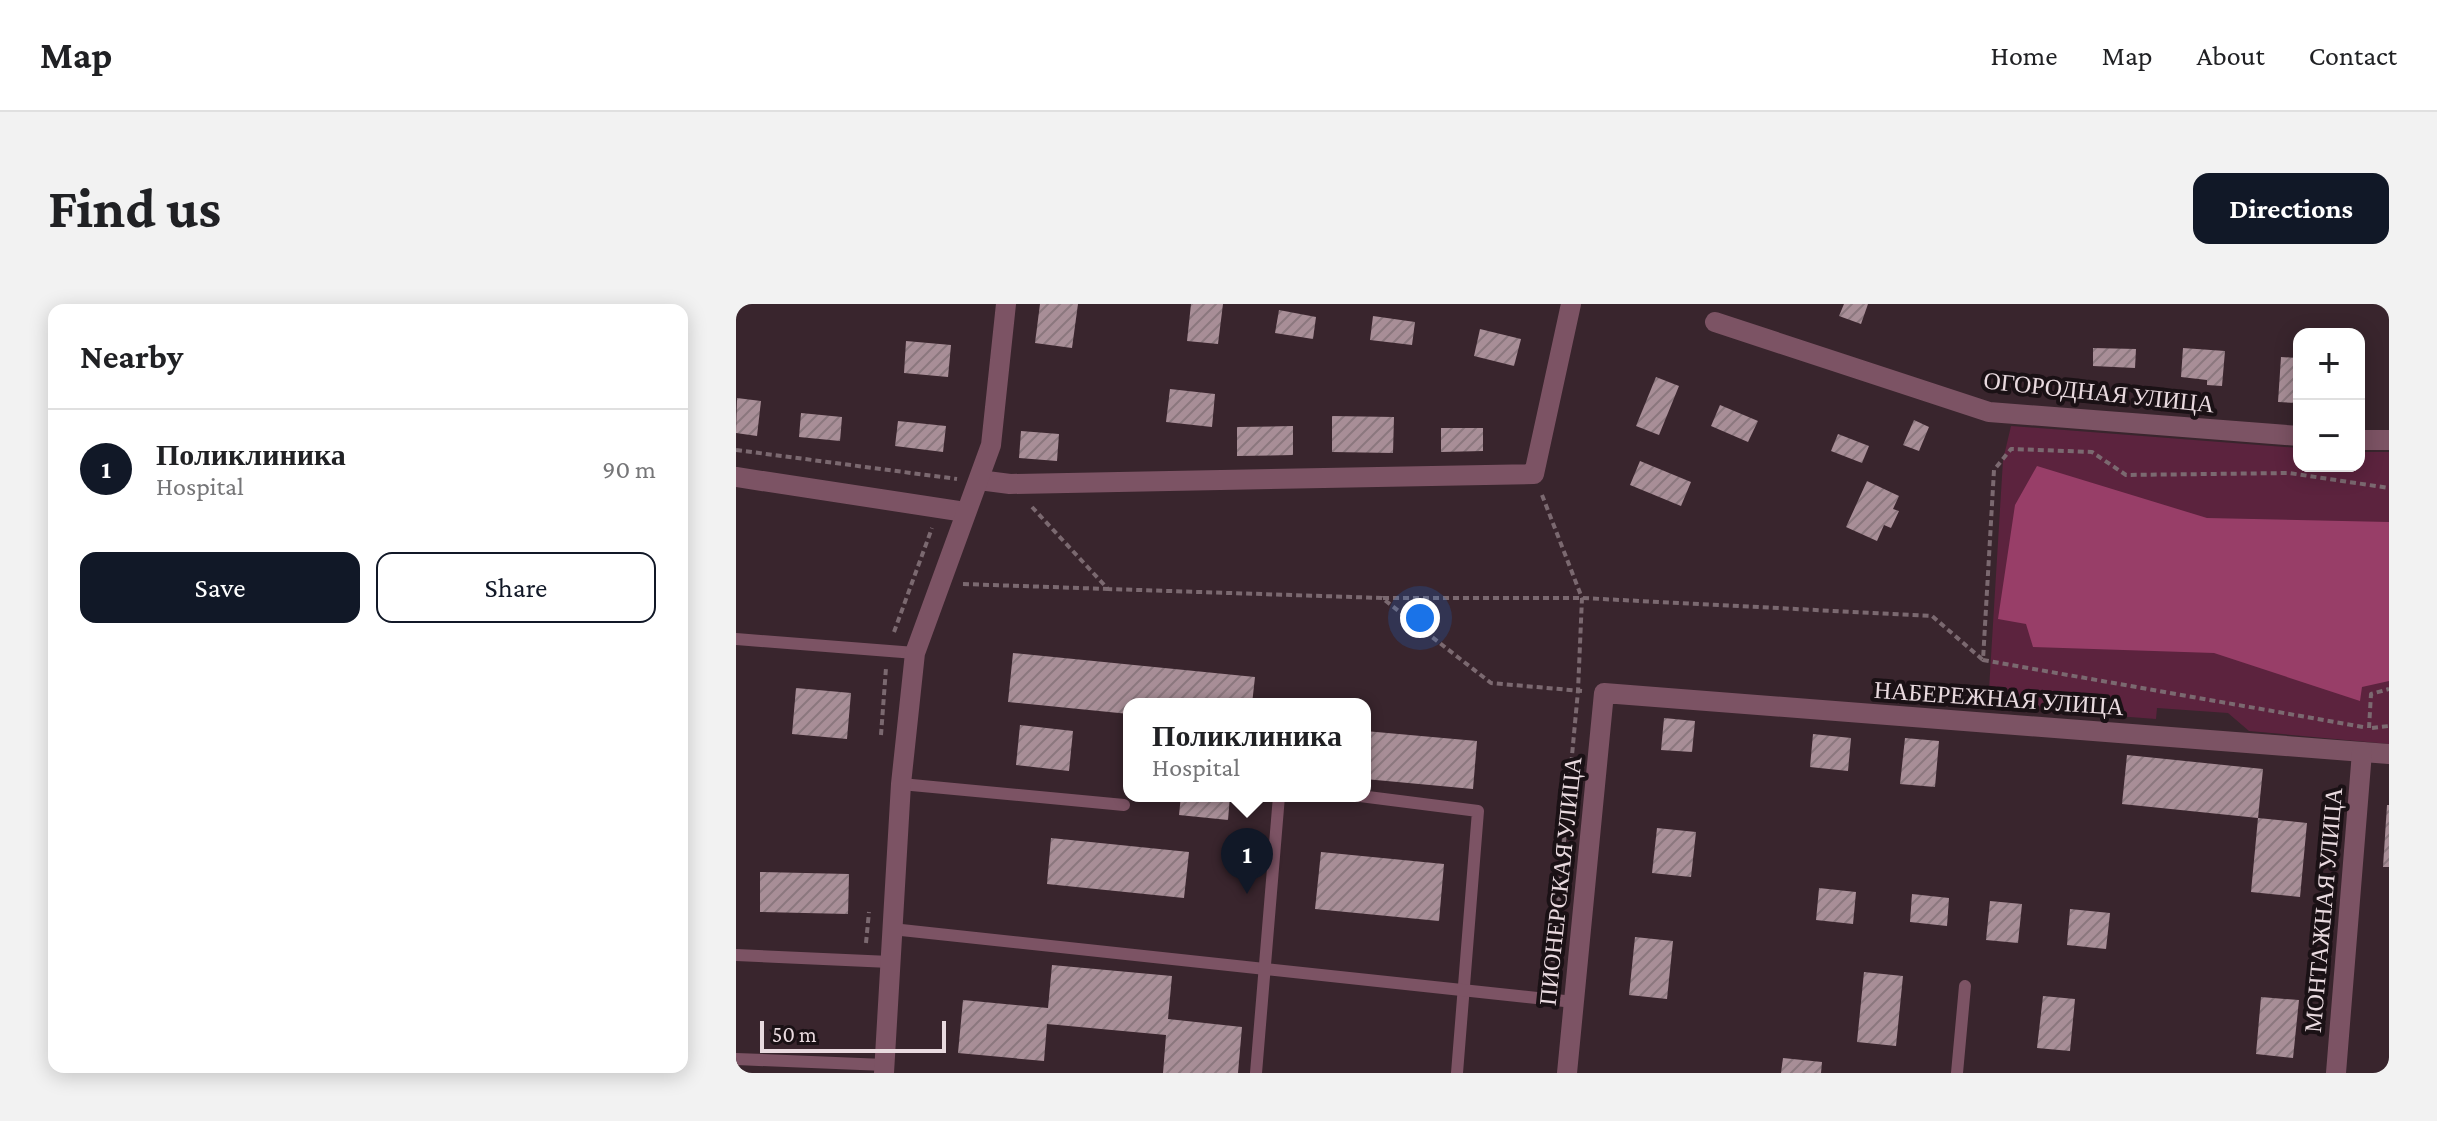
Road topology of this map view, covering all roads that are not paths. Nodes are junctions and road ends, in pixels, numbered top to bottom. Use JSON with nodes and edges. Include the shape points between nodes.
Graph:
{"nodes":[{"id":1,"x":1006,"y":304,"type":"edge"},
{"id":2,"x":1571,"y":304,"type":"edge"},
{"id":3,"x":1715,"y":322,"type":"dead end"},
{"id":4,"x":2293,"y":436,"type":"edge"},
{"id":5,"x":2365,"y":440,"type":"edge"},
{"id":6,"x":2389,"y":440,"type":"edge"},
{"id":7,"x":736,"y":477,"type":"edge"},
{"id":8,"x":979,"y":480,"type":"junction"},
{"id":9,"x":965,"y":512,"type":"junction"},
{"id":10,"x":736,"y":639,"type":"edge"},
{"id":11,"x":915,"y":653,"type":"junction"},
{"id":12,"x":1604,"y":693,"type":"joint"},
{"id":13,"x":2362,"y":752,"type":"junction"},
{"id":14,"x":2389,"y":754,"type":"edge"},
{"id":15,"x":901,"y":784,"type":"junction"},
{"id":16,"x":1371,"y":797,"type":"edge"},
{"id":17,"x":1279,"y":802,"type":"edge"},
{"id":18,"x":1124,"y":805,"type":"dead end"},
{"id":19,"x":892,"y":929,"type":"junction"},
{"id":20,"x":736,"y":955,"type":"edge"},
{"id":21,"x":890,"y":962,"type":"junction"},
{"id":22,"x":1266,"y":968,"type":"junction"},
{"id":23,"x":1965,"y":986,"type":"dead end"},
{"id":24,"x":1466,"y":990,"type":"junction"},
{"id":25,"x":1574,"y":1002,"type":"junction"},
{"id":26,"x":736,"y":1059,"type":"edge"},
{"id":27,"x":884,"y":1069,"type":"edge"},
{"id":28,"x":1256,"y":1073,"type":"edge"},
{"id":29,"x":1457,"y":1073,"type":"edge"},
{"id":30,"x":1567,"y":1073,"type":"edge"},
{"id":31,"x":1957,"y":1073,"type":"edge"},
{"id":32,"x":2336,"y":1073,"type":"edge"}],
"edges":[{"from":1,"to":8,"type":"street","via":[[991,445]]},
{"from":2,"to":8,"type":"street","via":[[1534,474],[1010,484]]},
{"from":3,"to":4,"type":"street","name":"ОГОРОДНАЯ УЛИЦА","via":[[1989,412]]},
{"from":5,"to":6,"type":"street"},
{"from":7,"to":9,"type":"street"},
{"from":8,"to":9,"type":"street"},
{"from":9,"to":11,"type":"street"},
{"from":10,"to":11,"type":"lane"},
{"from":11,"to":15,"type":"street"},
{"from":12,"to":13,"type":"street","name":"НАБЕРЕЖНАЯ УЛИЦА"},
{"from":12,"to":25,"type":"street","name":"ПИОНЕРСКАЯ УЛИЦА"},
{"from":13,"to":14,"type":"street","name":"НАБЕРЕЖНАЯ УЛИЦА"},
{"from":13,"to":32,"type":"street","name":"МОНТАЖНАЯ УЛИЦА"},
{"from":15,"to":18,"type":"lane"},
{"from":15,"to":19,"type":"street"},
{"from":16,"to":24,"type":"lane","via":[[1478,811]]},
{"from":17,"to":22,"type":"lane"},
{"from":19,"to":21,"type":"street"},
{"from":19,"to":22,"type":"lane"},
{"from":20,"to":21,"type":"lane"},
{"from":21,"to":27,"type":"street"},
{"from":22,"to":24,"type":"lane"},
{"from":22,"to":28,"type":"lane"},
{"from":23,"to":31,"type":"lane"},
{"from":24,"to":25,"type":"lane"},
{"from":24,"to":29,"type":"lane"},
{"from":25,"to":30,"type":"street","name":"ПИОНЕРСКАЯ УЛИЦА"},
{"from":26,"to":27,"type":"lane"}]}
